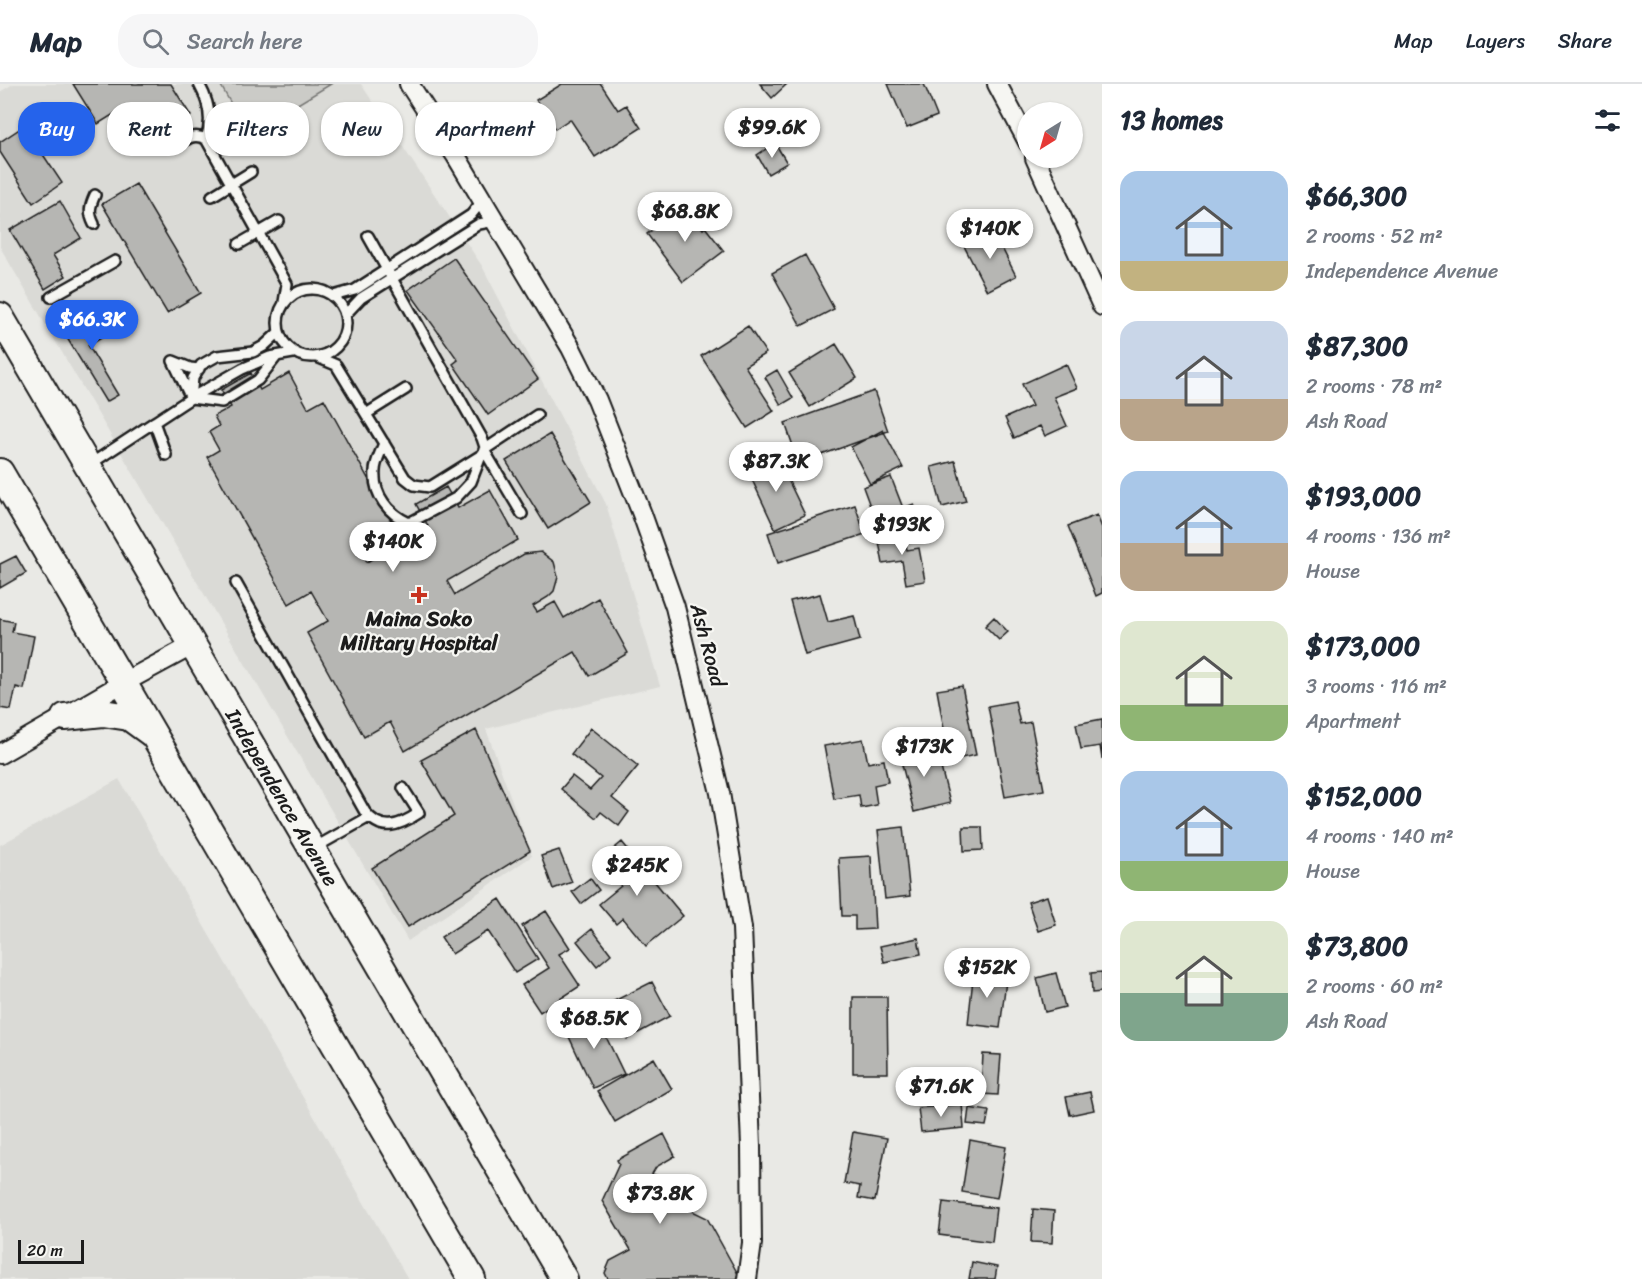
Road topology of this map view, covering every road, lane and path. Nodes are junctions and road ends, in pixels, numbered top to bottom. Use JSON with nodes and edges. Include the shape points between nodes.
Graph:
{"nodes":[{"id":1,"x":199,"y":84,"type":"edge"},
{"id":2,"x":409,"y":84,"type":"edge"},
{"id":3,"x":997,"y":84,"type":"edge"},
{"id":4,"x":208,"y":102,"type":"edge"},
{"id":5,"x":1017,"y":121,"type":"edge"},
{"id":6,"x":215,"y":156,"type":"edge"},
{"id":7,"x":1040,"y":168,"type":"edge"},
{"id":8,"x":251,"y":172,"type":"dead end"},
{"id":9,"x":231,"y":184,"type":"junction"},
{"id":10,"x":95,"y":195,"type":"dead end"},
{"id":11,"x":212,"y":196,"type":"dead end"},
{"id":12,"x":483,"y":200,"type":"junction"},
{"id":13,"x":279,"y":221,"type":"dead end"},
{"id":14,"x":495,"y":221,"type":"junction"},
{"id":15,"x":94,"y":224,"type":"dead end"},
{"id":16,"x":258,"y":232,"type":"junction"},
{"id":17,"x":368,"y":236,"type":"dead end"},
{"id":18,"x":239,"y":244,"type":"dead end"},
{"id":19,"x":116,"y":261,"type":"dead end"},
{"id":20,"x":389,"y":274,"type":"junction"},
{"id":21,"x":287,"y":284,"type":"junction"},
{"id":22,"x":305,"y":290,"type":"junction"},
{"id":23,"x":333,"y":296,"type":"junction"},
{"id":24,"x":51,"y":297,"type":"dead end"},
{"id":25,"x":284,"y":305,"type":"junction"},
{"id":26,"x":1102,"y":306,"type":"edge"},
{"id":27,"x":345,"y":315,"type":"junction"},
{"id":28,"x":0,"y":316,"type":"edge"},
{"id":29,"x":278,"y":333,"type":"junction"},
{"id":30,"x":293,"y":352,"type":"junction"},
{"id":31,"x":277,"y":356,"type":"junction"},
{"id":32,"x":317,"y":357,"type":"junction"},
{"id":33,"x":199,"y":369,"type":"junction"},
{"id":34,"x":406,"y":388,"type":"dead end"},
{"id":35,"x":191,"y":398,"type":"junction"},
{"id":36,"x":366,"y":414,"type":"junction"},
{"id":37,"x":537,"y":415,"type":"dead end"},
{"id":38,"x":154,"y":422,"type":"junction"},
{"id":39,"x":384,"y":443,"type":"junction"},
{"id":40,"x":483,"y":453,"type":"junction"},
{"id":41,"x":166,"y":455,"type":"dead end"},
{"id":42,"x":88,"y":466,"type":"junction"},
{"id":43,"x":0,"y":472,"type":"edge"},
{"id":44,"x":522,"y":514,"type":"dead end"},
{"id":45,"x":236,"y":583,"type":"dead end"},
{"id":46,"x":193,"y":645,"type":"junction"},
{"id":47,"x":123,"y":682,"type":"junction"},
{"id":48,"x":65,"y":717,"type":"junction"},
{"id":49,"x":154,"y":735,"type":"junction"},
{"id":50,"x":0,"y":754,"type":"edge"},
{"id":51,"x":403,"y":788,"type":"dead end"},
{"id":52,"x":369,"y":817,"type":"junction"},
{"id":53,"x":312,"y":849,"type":"junction"},
{"id":54,"x":472,"y":1279,"type":"edge"},
{"id":55,"x":564,"y":1279,"type":"edge"},
{"id":56,"x":747,"y":1279,"type":"edge"}],
"edges":[{"from":1,"to":4,"type":"lane"},
{"from":2,"to":12,"type":"street","name":"Ash Road"},
{"from":3,"to":5,"type":"street"},
{"from":6,"to":9,"type":"lane"},
{"from":7,"to":26,"type":"street"},
{"from":8,"to":9,"type":"lane"},
{"from":9,"to":11,"type":"lane"},
{"from":9,"to":16,"type":"lane"},
{"from":10,"to":15,"type":"lane","via":[[90,206]]},
{"from":12,"to":14,"type":"street","name":"Ash Road"},
{"from":12,"to":20,"type":"lane","via":[[471,215]]},
{"from":13,"to":16,"type":"lane"},
{"from":14,"to":20,"type":"lane","via":[[479,224]]},
{"from":14,"to":56,"type":"street","name":"Ash Road","via":[[571,348],[597,400],[672,597],[694,678],[720,793],[742,928],[752,1243]]},
{"from":16,"to":18,"type":"lane"},
{"from":16,"to":21,"type":"lane"},
{"from":17,"to":20,"type":"lane"},
{"from":19,"to":24,"type":"lane"},
{"from":20,"to":23,"type":"lane"},
{"from":20,"to":27,"type":"lane"},
{"from":20,"to":40,"type":"lane","via":[[482,438]]},
{"from":21,"to":22,"type":"lane"},
{"from":21,"to":25,"type":"lane"},
{"from":22,"to":23,"type":"lane","via":[[323,290]]},
{"from":22,"to":25,"type":"lane"},
{"from":23,"to":27,"type":"lane"},
{"from":25,"to":29,"type":"lane","via":[[279,314]]},
{"from":27,"to":32,"type":"lane","via":[[340,342]]},
{"from":28,"to":42,"type":"main road","name":"Independence Avenue"},
{"from":29,"to":30,"type":"lane"},
{"from":29,"to":33,"type":"lane","via":[[253,352],[217,356]]},
{"from":30,"to":31,"type":"lane"},
{"from":30,"to":32,"type":"lane"},
{"from":31,"to":35,"type":"lane","via":[[242,369]]},
{"from":31,"to":35,"type":"lane","via":[[258,380],[222,402]]},
{"from":32,"to":36,"type":"lane","via":[[336,364]]},
{"from":33,"to":35,"type":"lane","via":[[193,378]]},
{"from":33,"to":35,"type":"lane","via":[[173,360]]},
{"from":34,"to":36,"type":"lane"},
{"from":35,"to":38,"type":"lane"},
{"from":36,"to":39,"type":"lane"},
{"from":37,"to":40,"type":"lane"},
{"from":38,"to":41,"type":"lane"},
{"from":38,"to":42,"type":"lane"},
{"from":39,"to":40,"type":"lane","via":[[405,478],[423,488]]},
{"from":39,"to":40,"type":"lane","via":[[375,469],[375,485],[396,517],[410,523],[456,498],[471,482]]},
{"from":40,"to":44,"type":"lane"},
{"from":42,"to":46,"type":"main road","name":"Independence Avenue"},
{"from":43,"to":47,"type":"main road"},
{"from":45,"to":52,"type":"lane"},
{"from":46,"to":47,"type":"street"},
{"from":46,"to":53,"type":"main road","name":"Independence Avenue"},
{"from":47,"to":48,"type":"street"},
{"from":47,"to":49,"type":"main road"},
{"from":48,"to":49,"type":"main road","via":[[103,713],[129,717]]},
{"from":48,"to":50,"type":"street"},
{"from":49,"to":54,"type":"main road"},
{"from":51,"to":52,"type":"lane","via":[[419,813],[396,825],[380,825]]},
{"from":52,"to":53,"type":"lane"},
{"from":53,"to":55,"type":"main road","name":"Independence Avenue"}]}
